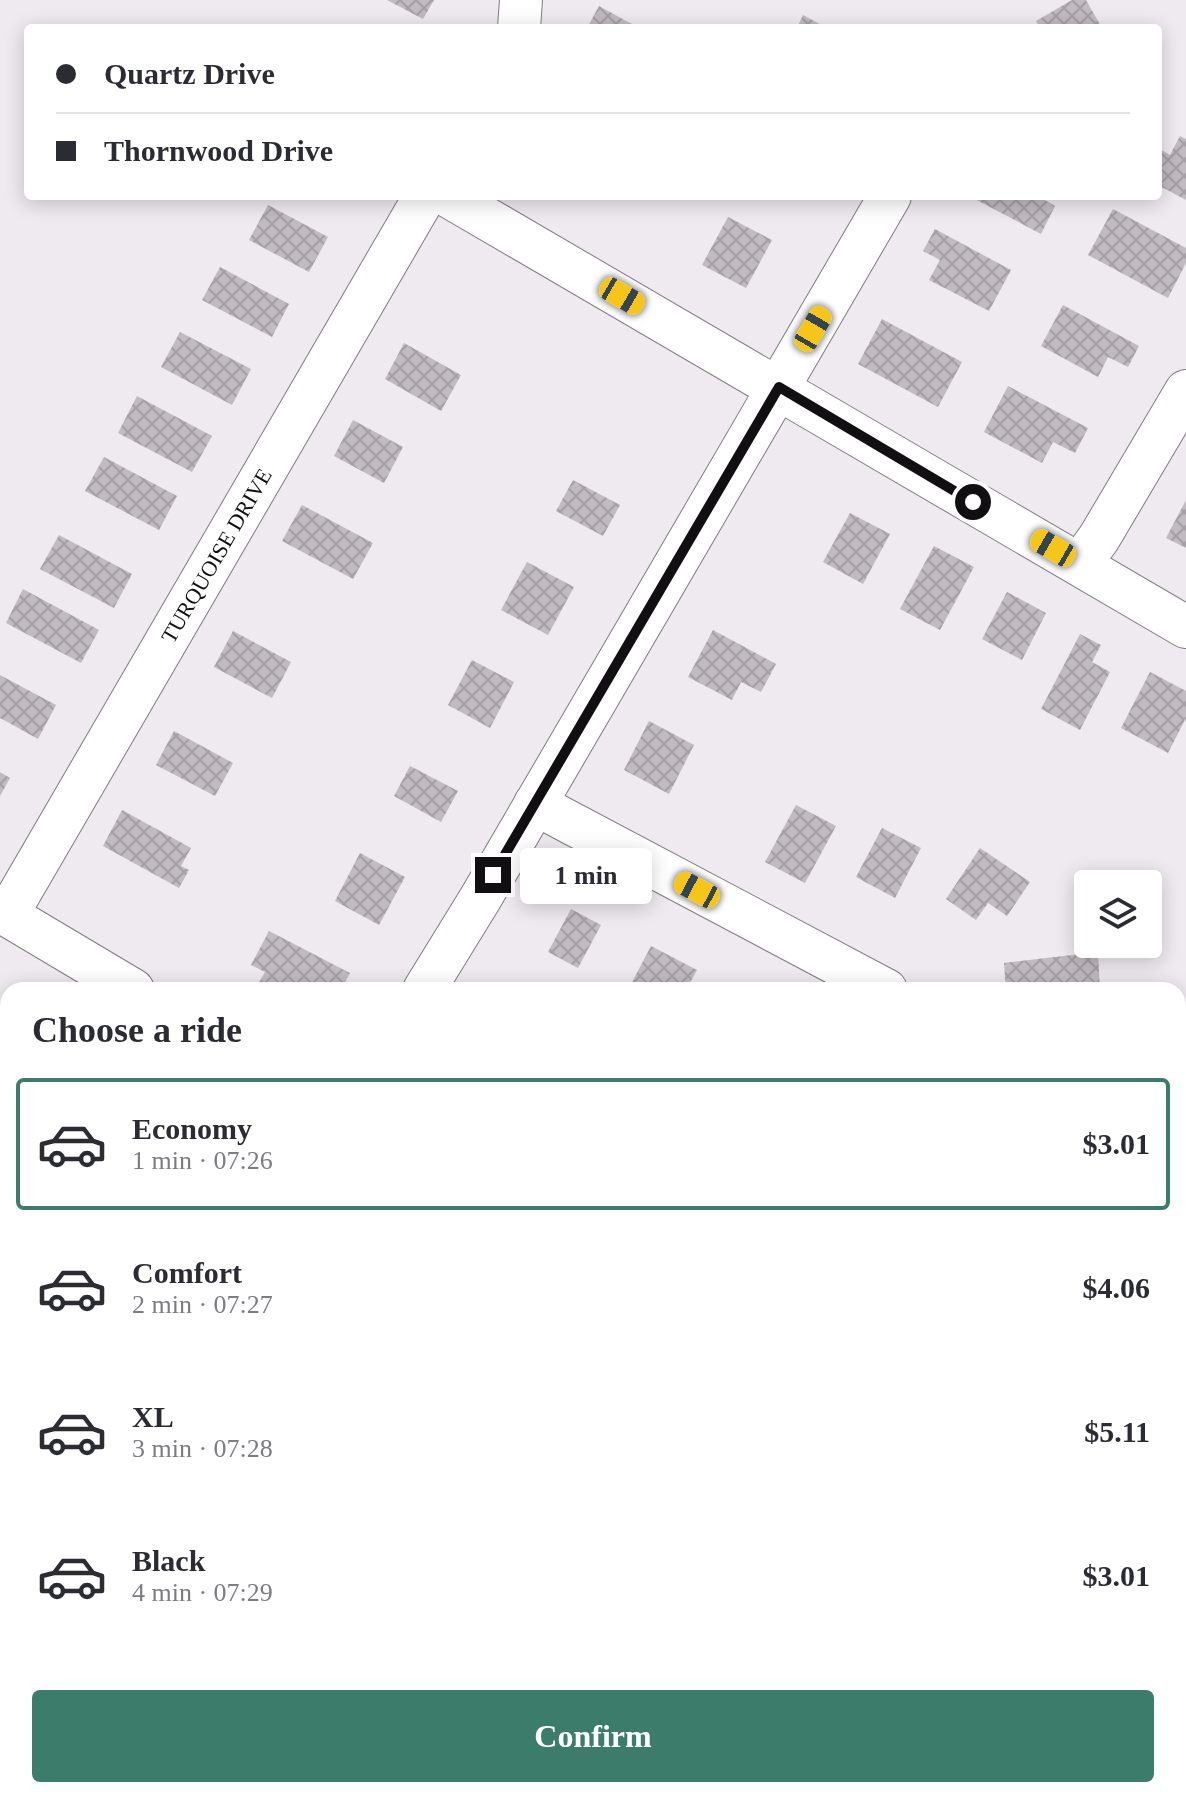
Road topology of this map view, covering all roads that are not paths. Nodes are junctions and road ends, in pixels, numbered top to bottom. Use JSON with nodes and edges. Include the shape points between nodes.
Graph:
{"nodes":[{"id":1,"x":521,"y":0,"type":"edge"},
{"id":2,"x":519,"y":24,"type":"edge"},
{"id":3,"x":423,"y":200,"type":"edge"},
{"id":4,"x":455,"y":200,"type":"edge"},
{"id":5,"x":888,"y":200,"type":"edge"},
{"id":6,"x":779,"y":387,"type":"junction"},
{"id":7,"x":1186,"y":391,"type":"edge"},
{"id":8,"x":1080,"y":564,"type":"junction"},
{"id":9,"x":1186,"y":627,"type":"edge"},
{"id":10,"x":535,"y":804,"type":"junction"},
{"id":11,"x":4,"y":914,"type":"edge"},
{"id":12,"x":119,"y":982,"type":"edge"},
{"id":13,"x":429,"y":982,"type":"edge"},
{"id":14,"x":871,"y":982,"type":"edge"}],
"edges":[{"from":1,"to":2,"type":"street"},
{"from":3,"to":11,"type":"street","name":"TURQUOISE DRIVE"},
{"from":4,"to":6,"type":"street"},
{"from":5,"to":6,"type":"street"},
{"from":6,"to":8,"type":"street"},
{"from":6,"to":10,"type":"street"},
{"from":7,"to":8,"type":"street"},
{"from":8,"to":9,"type":"street"},
{"from":10,"to":13,"type":"street"},
{"from":10,"to":14,"type":"street"},
{"from":11,"to":12,"type":"street"}]}
